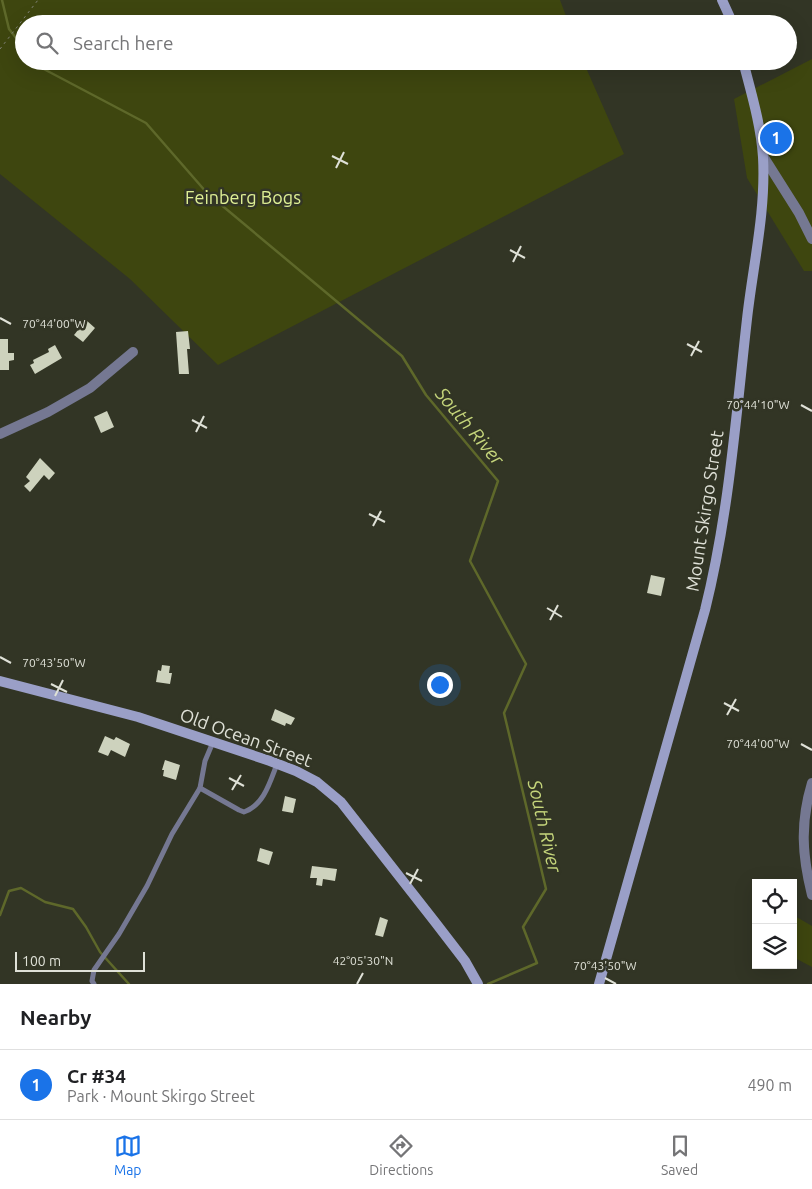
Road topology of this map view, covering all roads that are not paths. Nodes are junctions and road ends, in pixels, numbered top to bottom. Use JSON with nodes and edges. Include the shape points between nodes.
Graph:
{"nodes":[{"id":1,"x":722,"y":0,"type":"edge"},
{"id":2,"x":729,"y":15,"type":"edge"},
{"id":3,"x":745,"y":70,"type":"edge"},
{"id":4,"x":763,"y":156,"type":"junction"},
{"id":5,"x":812,"y":239,"type":"edge"},
{"id":6,"x":133,"y":352,"type":"dead end"},
{"id":7,"x":0,"y":434,"type":"edge"},
{"id":8,"x":0,"y":681,"type":"edge"},
{"id":9,"x":212,"y":742,"type":"junction"},
{"id":10,"x":277,"y":764,"type":"junction"},
{"id":11,"x":812,"y":783,"type":"edge"},
{"id":12,"x":200,"y":788,"type":"junction"},
{"id":13,"x":812,"y":895,"type":"edge"},
{"id":14,"x":94,"y":984,"type":"edge"},
{"id":15,"x":478,"y":984,"type":"edge"},
{"id":16,"x":599,"y":984,"type":"edge"}],
"edges":[{"from":1,"to":2,"type":"street"},
{"from":3,"to":4,"type":"street","name":"Mount Skirgo Street"},
{"from":4,"to":5,"type":"street"},
{"from":4,"to":16,"type":"street","name":"Mount Skirgo Street","via":[[758,242],[718,557]]},
{"from":6,"to":7,"type":"street","via":[[90,388]]},
{"from":8,"to":9,"type":"street","name":"Old Ocean Street","via":[[122,712]]},
{"from":9,"to":10,"type":"street","name":"Old Ocean Street"},
{"from":9,"to":12,"type":"lane"},
{"from":10,"to":12,"type":"lane","via":[[257,806],[244,812]]},
{"from":10,"to":15,"type":"street","name":"Old Ocean Street","via":[[309,777],[341,802],[469,967]]},
{"from":11,"to":13,"type":"street","via":[[805,811],[803,843]]},
{"from":12,"to":14,"type":"lane","via":[[172,834],[147,886],[94,970]]}]}
